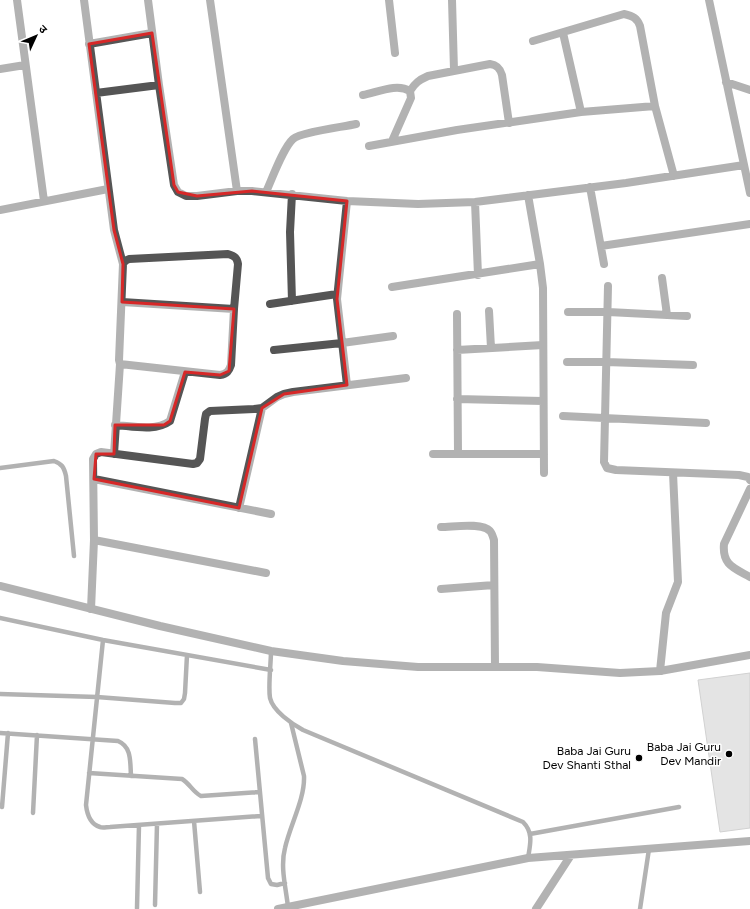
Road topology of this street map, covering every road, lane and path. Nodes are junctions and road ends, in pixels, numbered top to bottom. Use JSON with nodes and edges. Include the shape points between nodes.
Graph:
{"nodes":[{"id":1,"x":17,"y":0,"type":"edge"},
{"id":2,"x":84,"y":0,"type":"edge"},
{"id":3,"x":148,"y":0,"type":"edge"},
{"id":4,"x":210,"y":0,"type":"edge"},
{"id":5,"x":389,"y":0,"type":"edge"},
{"id":6,"x":452,"y":0,"type":"edge"},
{"id":7,"x":709,"y":0,"type":"edge"},
{"id":8,"x":152,"y":33,"type":"junction"},
{"id":9,"x":563,"y":33,"type":"junction"},
{"id":10,"x":533,"y":41,"type":"dead end"},
{"id":11,"x":89,"y":44,"type":"junction"},
{"id":12,"x":395,"y":53,"type":"dead end"},
{"id":13,"x":25,"y":65,"type":"junction"},
{"id":14,"x":0,"y":69,"type":"edge"},
{"id":15,"x":454,"y":70,"type":"junction"},
{"id":16,"x":726,"y":82,"type":"junction"},
{"id":17,"x":159,"y":85,"type":"junction"},
{"id":18,"x":750,"y":90,"type":"edge"},
{"id":19,"x":410,"y":91,"type":"junction"},
{"id":20,"x":96,"y":93,"type":"junction"},
{"id":21,"x":363,"y":95,"type":"dead end"},
{"id":22,"x":655,"y":106,"type":"junction"},
{"id":23,"x":581,"y":112,"type":"junction"},
{"id":24,"x":509,"y":122,"type":"junction"},
{"id":25,"x":356,"y":124,"type":"dead end"},
{"id":26,"x":392,"y":142,"type":"junction"},
{"id":27,"x":369,"y":146,"type":"dead end"},
{"id":28,"x":744,"y":165,"type":"junction"},
{"id":29,"x":674,"y":176,"type":"junction"},
{"id":30,"x":590,"y":187,"type":"junction"},
{"id":31,"x":108,"y":189,"type":"junction"},
{"id":32,"x":237,"y":191,"type":"junction"},
{"id":33,"x":266,"y":192,"type":"junction"},
{"id":34,"x":750,"y":193,"type":"edge"},
{"id":35,"x":292,"y":194,"type":"junction"},
{"id":36,"x":528,"y":195,"type":"junction"},
{"id":37,"x":347,"y":200,"type":"junction"},
{"id":38,"x":44,"y":202,"type":"junction"},
{"id":39,"x":475,"y":202,"type":"junction"},
{"id":40,"x":0,"y":210,"type":"edge"},
{"id":41,"x":750,"y":224,"type":"edge"},
{"id":42,"x":601,"y":246,"type":"junction"},
{"id":43,"x":123,"y":264,"type":"junction"},
{"id":44,"x":540,"y":264,"type":"junction"},
{"id":45,"x":604,"y":264,"type":"dead end"},
{"id":46,"x":478,"y":275,"type":"junction"},
{"id":47,"x":662,"y":278,"type":"dead end"},
{"id":48,"x":608,"y":286,"type":"dead end"},
{"id":49,"x":392,"y":287,"type":"dead end"},
{"id":50,"x":337,"y":294,"type":"junction"},
{"id":51,"x":292,"y":300,"type":"junction"},
{"id":52,"x":122,"y":302,"type":"junction"},
{"id":53,"x":270,"y":304,"type":"dead end"},
{"id":54,"x":234,"y":310,"type":"junction"},
{"id":55,"x":489,"y":311,"type":"dead end"},
{"id":56,"x":568,"y":312,"type":"dead end"},
{"id":57,"x":608,"y":312,"type":"junction"},
{"id":58,"x":457,"y":314,"type":"dead end"},
{"id":59,"x":667,"y":315,"type":"junction"},
{"id":60,"x":687,"y":316,"type":"dead end"},
{"id":61,"x":393,"y":336,"type":"dead end"},
{"id":62,"x":342,"y":343,"type":"junction"},
{"id":63,"x":543,"y":345,"type":"junction"},
{"id":64,"x":491,"y":348,"type":"junction"},
{"id":65,"x":274,"y":350,"type":"dead end"},
{"id":66,"x":457,"y":350,"type":"junction"},
{"id":67,"x":567,"y":362,"type":"dead end"},
{"id":68,"x":606,"y":362,"type":"junction"},
{"id":69,"x":120,"y":364,"type":"junction"},
{"id":70,"x":693,"y":365,"type":"dead end"},
{"id":71,"x":185,"y":372,"type":"junction"},
{"id":72,"x":406,"y":378,"type":"dead end"},
{"id":73,"x":347,"y":385,"type":"junction"},
{"id":74,"x":457,"y":399,"type":"junction"},
{"id":75,"x":544,"y":401,"type":"junction"},
{"id":76,"x":262,"y":408,"type":"junction"},
{"id":77,"x":563,"y":416,"type":"dead end"},
{"id":78,"x":605,"y":418,"type":"junction"},
{"id":79,"x":706,"y":423,"type":"dead end"},
{"id":80,"x":115,"y":425,"type":"junction"},
{"id":81,"x":114,"y":454,"type":"junction"},
{"id":82,"x":433,"y":454,"type":"dead end"},
{"id":83,"x":458,"y":454,"type":"junction"},
{"id":84,"x":544,"y":454,"type":"junction"},
{"id":85,"x":0,"y":468,"type":"edge"},
{"id":86,"x":544,"y":473,"type":"dead end"},
{"id":87,"x":673,"y":473,"type":"junction"},
{"id":88,"x":94,"y":479,"type":"junction"},
{"id":89,"x":750,"y":480,"type":"edge"},
{"id":90,"x":750,"y":489,"type":"edge"},
{"id":91,"x":239,"y":508,"type":"junction"},
{"id":92,"x":271,"y":514,"type":"dead end"},
{"id":93,"x":441,"y":527,"type":"dead end"},
{"id":94,"x":94,"y":540,"type":"junction"},
{"id":95,"x":74,"y":556,"type":"dead end"},
{"id":96,"x":266,"y":573,"type":"dead end"},
{"id":97,"x":750,"y":577,"type":"edge"},
{"id":98,"x":494,"y":585,"type":"junction"},
{"id":99,"x":0,"y":586,"type":"edge"},
{"id":100,"x":441,"y":589,"type":"dead end"},
{"id":101,"x":91,"y":609,"type":"junction"},
{"id":102,"x":0,"y":618,"type":"edge"},
{"id":103,"x":103,"y":640,"type":"junction"},
{"id":104,"x":271,"y":651,"type":"junction"},
{"id":105,"x":187,"y":655,"type":"junction"},
{"id":106,"x":750,"y":655,"type":"edge"},
{"id":107,"x":495,"y":667,"type":"junction"},
{"id":108,"x":271,"y":670,"type":"junction"},
{"id":109,"x":660,"y":671,"type":"junction"},
{"id":110,"x":0,"y":694,"type":"edge"},
{"id":111,"x":97,"y":696,"type":"junction"},
{"id":112,"x":290,"y":723,"type":"junction"},
{"id":113,"x":0,"y":733,"type":"edge"},
{"id":114,"x":8,"y":734,"type":"junction"},
{"id":115,"x":37,"y":735,"type":"junction"},
{"id":116,"x":92,"y":739,"type":"junction"},
{"id":117,"x":255,"y":739,"type":"dead end"},
{"id":118,"x":89,"y":773,"type":"junction"},
{"id":119,"x":131,"y":776,"type":"junction"},
{"id":120,"x":259,"y":792,"type":"junction"},
{"id":121,"x":2,"y":807,"type":"dead end"},
{"id":122,"x":679,"y":808,"type":"dead end"},
{"id":123,"x":33,"y":814,"type":"dead end"},
{"id":124,"x":261,"y":816,"type":"junction"},
{"id":125,"x":194,"y":821,"type":"junction"},
{"id":126,"x":157,"y":824,"type":"junction"},
{"id":127,"x":139,"y":825,"type":"junction"},
{"id":128,"x":530,"y":834,"type":"junction"},
{"id":129,"x":750,"y":841,"type":"edge"},
{"id":130,"x":649,"y":849,"type":"junction"},
{"id":131,"x":571,"y":855,"type":"junction"},
{"id":132,"x":528,"y":858,"type":"junction"},
{"id":133,"x":285,"y":883,"type":"junction"},
{"id":134,"x":200,"y":892,"type":"dead end"},
{"id":135,"x":155,"y":905,"type":"dead end"},
{"id":136,"x":288,"y":907,"type":"junction"},
{"id":137,"x":137,"y":908,"type":"edge"},
{"id":138,"x":278,"y":909,"type":"edge"},
{"id":139,"x":536,"y":909,"type":"edge"},
{"id":140,"x":640,"y":909,"type":"edge"}],
"edges":[{"from":1,"to":13,"type":"street"},
{"from":2,"to":11,"type":"street"},
{"from":3,"to":8,"type":"street"},
{"from":4,"to":32,"type":"street"},
{"from":5,"to":12,"type":"street"},
{"from":6,"to":15,"type":"street"},
{"from":7,"to":16,"type":"street"},
{"from":8,"to":11,"type":"street"},
{"from":8,"to":17,"type":"street"},
{"from":9,"to":10,"type":"street"},
{"from":9,"to":22,"type":"street","via":[[624,14],[638,20]]},
{"from":9,"to":23,"type":"street"},
{"from":11,"to":20,"type":"street"},
{"from":13,"to":14,"type":"street"},
{"from":13,"to":38,"type":"street"},
{"from":15,"to":19,"type":"street","via":[[420,80]]},
{"from":15,"to":24,"type":"street","via":[[496,65],[502,75]]},
{"from":16,"to":18,"type":"street"},
{"from":16,"to":28,"type":"street"},
{"from":17,"to":20,"type":"street"},
{"from":17,"to":32,"type":"street","via":[[174,185],[178,192],[186,196],[197,196]]},
{"from":19,"to":21,"type":"street","via":[[404,87]]},
{"from":19,"to":26,"type":"street","via":[[411,98]]},
{"from":20,"to":31,"type":"street"},
{"from":22,"to":23,"type":"street"},
{"from":22,"to":29,"type":"street"},
{"from":23,"to":24,"type":"street"},
{"from":24,"to":26,"type":"street"},
{"from":25,"to":33,"type":"street","via":[[293,139]]},
{"from":26,"to":27,"type":"street"},
{"from":28,"to":29,"type":"street"},
{"from":28,"to":34,"type":"street"},
{"from":29,"to":30,"type":"street"},
{"from":30,"to":36,"type":"street"},
{"from":30,"to":42,"type":"street"},
{"from":31,"to":38,"type":"street"},
{"from":31,"to":43,"type":"street","via":[[114,230]]},
{"from":32,"to":33,"type":"street"},
{"from":33,"to":35,"type":"street"},
{"from":35,"to":37,"type":"street"},
{"from":35,"to":51,"type":"street"},
{"from":36,"to":39,"type":"street"},
{"from":36,"to":44,"type":"street"},
{"from":37,"to":39,"type":"street","via":[[418,204]]},
{"from":37,"to":50,"type":"street"},
{"from":38,"to":40,"type":"street"},
{"from":39,"to":46,"type":"street"},
{"from":41,"to":42,"type":"street"},
{"from":42,"to":45,"type":"street"},
{"from":43,"to":52,"type":"street"},
{"from":43,"to":54,"type":"street","via":[[129,259],[233,255],[238,264]]},
{"from":44,"to":46,"type":"street"},
{"from":44,"to":63,"type":"street"},
{"from":46,"to":49,"type":"street"},
{"from":47,"to":59,"type":"street"},
{"from":48,"to":57,"type":"street"},
{"from":50,"to":51,"type":"street"},
{"from":50,"to":62,"type":"street"},
{"from":51,"to":53,"type":"street"},
{"from":52,"to":54,"type":"street"},
{"from":52,"to":69,"type":"street"},
{"from":54,"to":71,"type":"street","via":[[229,371],[220,375]]},
{"from":55,"to":64,"type":"street"},
{"from":56,"to":57,"type":"street"},
{"from":57,"to":59,"type":"street"},
{"from":57,"to":68,"type":"street"},
{"from":58,"to":66,"type":"street"},
{"from":59,"to":60,"type":"street"},
{"from":61,"to":62,"type":"street"},
{"from":62,"to":65,"type":"street"},
{"from":62,"to":73,"type":"street"},
{"from":63,"to":64,"type":"street"},
{"from":63,"to":75,"type":"street"},
{"from":64,"to":66,"type":"street"},
{"from":66,"to":74,"type":"street"},
{"from":67,"to":68,"type":"street"},
{"from":68,"to":70,"type":"street"},
{"from":68,"to":78,"type":"street"},
{"from":69,"to":71,"type":"street"},
{"from":69,"to":80,"type":"street"},
{"from":71,"to":80,"type":"street","via":[[170,421],[156,427]]},
{"from":72,"to":73,"type":"street"},
{"from":73,"to":76,"type":"street","via":[[284,394]]},
{"from":74,"to":75,"type":"street"},
{"from":74,"to":83,"type":"street"},
{"from":75,"to":84,"type":"street"},
{"from":76,"to":81,"type":"street","via":[[210,411],[206,414],[198,463]]},
{"from":76,"to":91,"type":"street"},
{"from":77,"to":78,"type":"street"},
{"from":78,"to":79,"type":"street"},
{"from":78,"to":87,"type":"street","via":[[606,468]]},
{"from":80,"to":81,"type":"street"},
{"from":81,"to":88,"type":"street","via":[[96,454],[93,459]]},
{"from":82,"to":83,"type":"street"},
{"from":83,"to":84,"type":"street"},
{"from":84,"to":86,"type":"street"},
{"from":85,"to":95,"type":"lane","via":[[54,461],[61,463],[66,476]]},
{"from":87,"to":89,"type":"street","via":[[739,475]]},
{"from":87,"to":109,"type":"street","via":[[678,582],[666,613]]},
{"from":88,"to":91,"type":"street"},
{"from":88,"to":94,"type":"street"},
{"from":90,"to":97,"type":"street","via":[[724,544],[723,553],[733,568]]},
{"from":91,"to":92,"type":"street"},
{"from":93,"to":98,"type":"street","via":[[474,526],[483,527],[491,532],[494,540]]},
{"from":94,"to":96,"type":"street"},
{"from":94,"to":101,"type":"street"},
{"from":98,"to":100,"type":"street"},
{"from":98,"to":107,"type":"street"},
{"from":99,"to":101,"type":"street"},
{"from":101,"to":104,"type":"street"},
{"from":102,"to":103,"type":"lane"},
{"from":103,"to":105,"type":"lane"},
{"from":103,"to":111,"type":"lane"},
{"from":104,"to":107,"type":"street","via":[[418,667]]},
{"from":104,"to":108,"type":"lane"},
{"from":105,"to":108,"type":"lane"},
{"from":105,"to":111,"type":"lane","via":[[185,693],[181,703]]},
{"from":106,"to":109,"type":"street"},
{"from":107,"to":109,"type":"street","via":[[537,667],[620,673]]},
{"from":108,"to":112,"type":"lane","via":[[270,698]]},
{"from":110,"to":111,"type":"lane"},
{"from":111,"to":116,"type":"lane"},
{"from":112,"to":128,"type":"lane","via":[[523,822]]},
{"from":112,"to":133,"type":"lane","via":[[304,785],[284,852]]},
{"from":113,"to":114,"type":"lane"},
{"from":114,"to":115,"type":"lane"},
{"from":114,"to":121,"type":"lane"},
{"from":115,"to":116,"type":"lane"},
{"from":115,"to":123,"type":"lane"},
{"from":116,"to":118,"type":"lane"},
{"from":116,"to":119,"type":"lane","via":[[125,744],[128,749]]},
{"from":117,"to":120,"type":"lane"},
{"from":118,"to":119,"type":"lane"},
{"from":118,"to":127,"type":"lane","via":[[86,806],[92,822],[100,827]]},
{"from":119,"to":120,"type":"lane","via":[[182,779],[201,796]]},
{"from":120,"to":124,"type":"lane"},
{"from":122,"to":128,"type":"lane"},
{"from":124,"to":125,"type":"lane"},
{"from":124,"to":133,"type":"lane","via":[[270,884]]},
{"from":125,"to":126,"type":"lane"},
{"from":125,"to":134,"type":"lane"},
{"from":126,"to":127,"type":"lane"},
{"from":126,"to":135,"type":"lane"},
{"from":127,"to":137,"type":"lane"},
{"from":128,"to":132,"type":"lane"},
{"from":129,"to":130,"type":"street"},
{"from":130,"to":131,"type":"street"},
{"from":130,"to":140,"type":"lane"},
{"from":131,"to":132,"type":"street"},
{"from":131,"to":139,"type":"street"},
{"from":132,"to":136,"type":"street"},
{"from":133,"to":136,"type":"lane"},
{"from":136,"to":138,"type":"street"}]}
